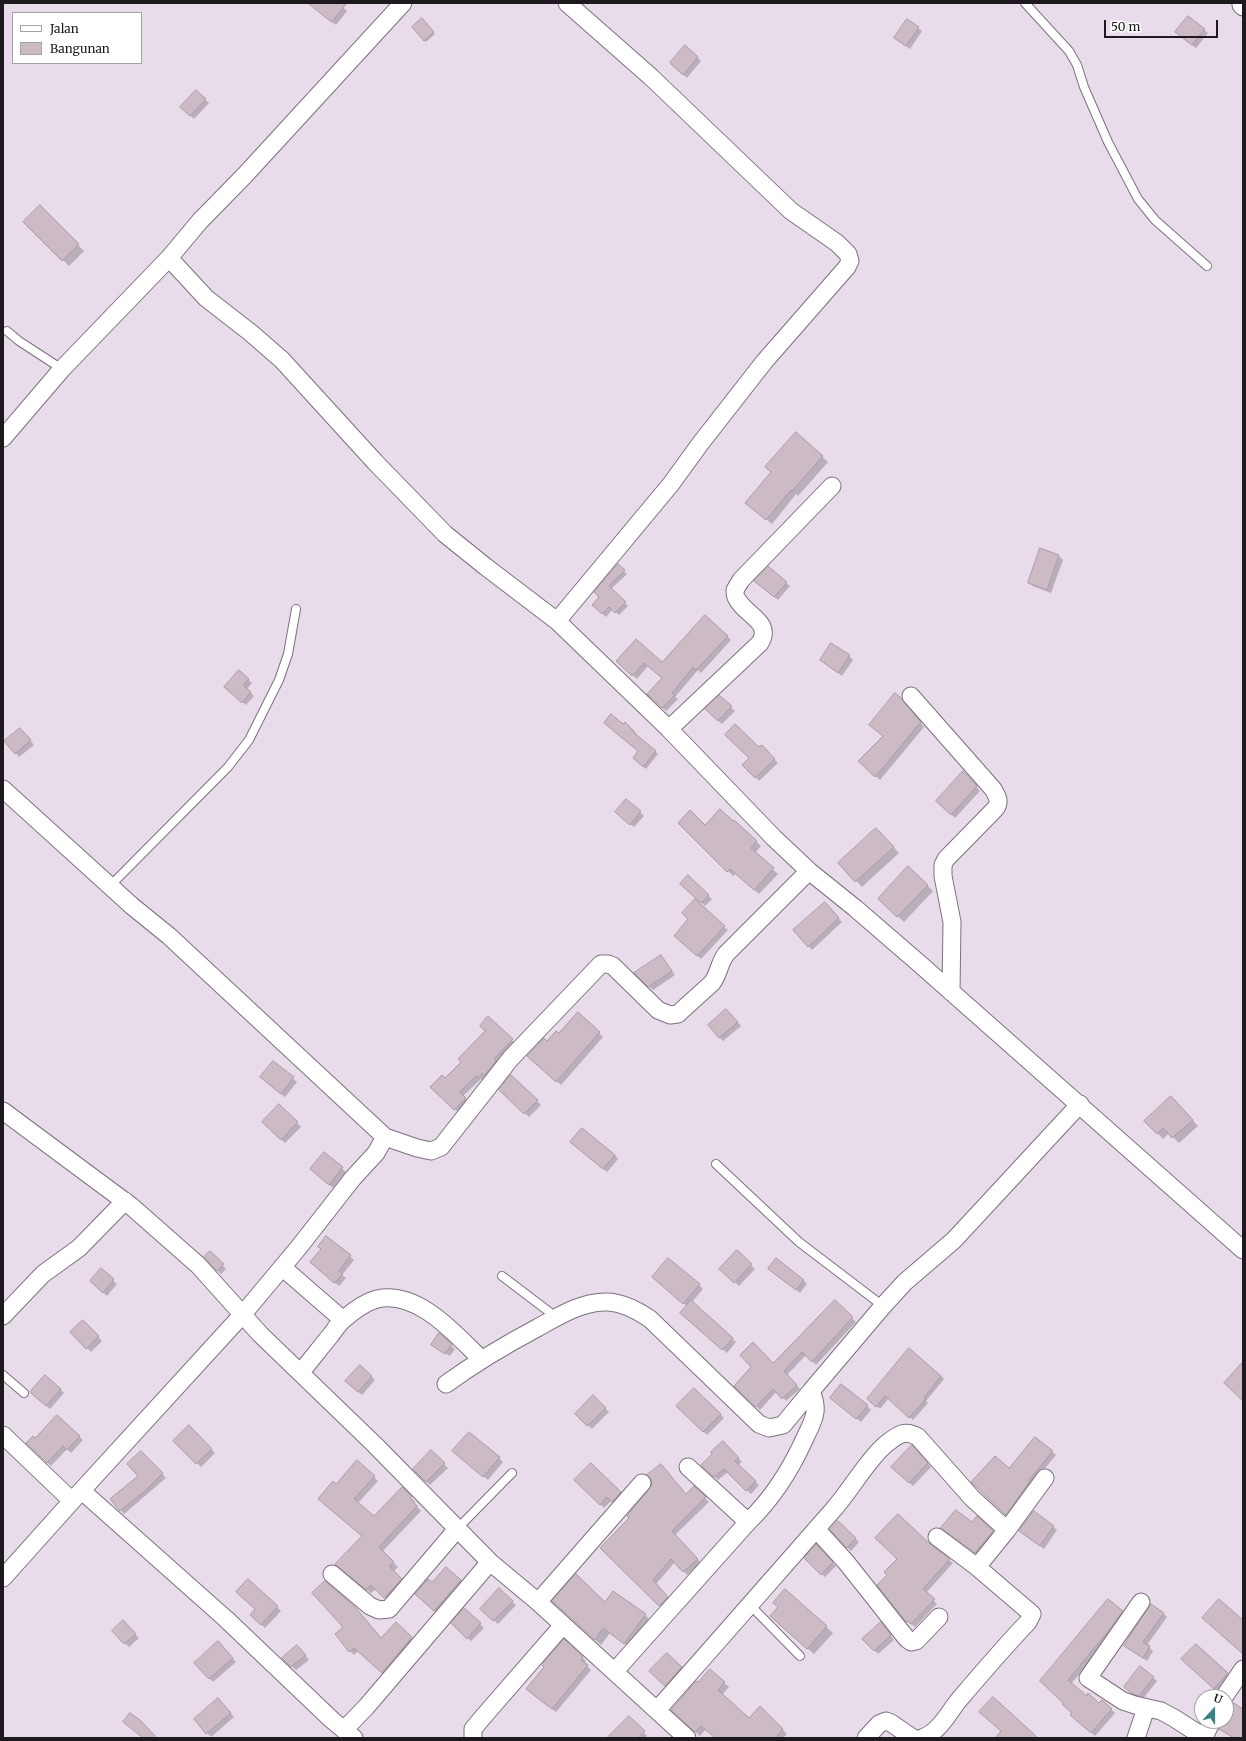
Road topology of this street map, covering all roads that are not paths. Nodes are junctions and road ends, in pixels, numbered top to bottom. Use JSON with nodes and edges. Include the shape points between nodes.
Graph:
{"nodes":[{"id":1,"x":403,"y":3,"type":"edge"},
{"id":2,"x":567,"y":3,"type":"edge"},
{"id":3,"x":1025,"y":3,"type":"edge"},
{"id":4,"x":169,"y":258,"type":"junction"},
{"id":5,"x":1207,"y":266,"type":"dead end"},
{"id":6,"x":7,"y":331,"type":"dead end"},
{"id":7,"x":62,"y":369,"type":"junction"},
{"id":8,"x":3,"y":438,"type":"edge"},
{"id":9,"x":832,"y":486,"type":"dead end"},
{"id":10,"x":296,"y":609,"type":"dead end"},
{"id":11,"x":557,"y":621,"type":"junction"},
{"id":12,"x":911,"y":696,"type":"dead end"},
{"id":13,"x":669,"y":729,"type":"junction"},
{"id":14,"x":3,"y":789,"type":"edge"},
{"id":15,"x":809,"y":870,"type":"junction"},
{"id":16,"x":110,"y":886,"type":"junction"},
{"id":17,"x":951,"y":992,"type":"junction"},
{"id":18,"x":1080,"y":1104,"type":"junction"},
{"id":19,"x":3,"y":1111,"type":"edge"},
{"id":20,"x":385,"y":1137,"type":"junction"},
{"id":21,"x":716,"y":1164,"type":"dead end"},
{"id":22,"x":125,"y":1201,"type":"junction"},
{"id":23,"x":1243,"y":1250,"type":"edge"},
{"id":24,"x":282,"y":1267,"type":"junction"},
{"id":25,"x":502,"y":1276,"type":"dead end"},
{"id":26,"x":883,"y":1306,"type":"junction"},
{"id":27,"x":243,"y":1314,"type":"junction"},
{"id":28,"x":3,"y":1316,"type":"edge"},
{"id":29,"x":556,"y":1317,"type":"junction"},
{"id":30,"x":342,"y":1320,"type":"junction"},
{"id":31,"x":481,"y":1359,"type":"junction"},
{"id":32,"x":301,"y":1372,"type":"junction"},
{"id":33,"x":3,"y":1376,"type":"edge"},
{"id":34,"x":446,"y":1384,"type":"dead end"},
{"id":35,"x":811,"y":1391,"type":"junction"},
{"id":36,"x":24,"y":1393,"type":"dead end"},
{"id":37,"x":3,"y":1435,"type":"edge"},
{"id":38,"x":688,"y":1467,"type":"dead end"},
{"id":39,"x":512,"y":1474,"type":"dead end"},
{"id":40,"x":1044,"y":1478,"type":"dead end"},
{"id":41,"x":642,"y":1483,"type":"dead end"},
{"id":42,"x":77,"y":1496,"type":"junction"},
{"id":43,"x":748,"y":1522,"type":"junction"},
{"id":44,"x":457,"y":1529,"type":"junction"},
{"id":45,"x":816,"y":1529,"type":"junction"},
{"id":46,"x":1006,"y":1530,"type":"junction"},
{"id":47,"x":937,"y":1537,"type":"dead end"},
{"id":48,"x":490,"y":1562,"type":"junction"},
{"id":49,"x":976,"y":1567,"type":"junction"},
{"id":50,"x":332,"y":1574,"type":"dead end"},
{"id":51,"x":3,"y":1578,"type":"edge"},
{"id":52,"x":538,"y":1602,"type":"junction"},
{"id":53,"x":1141,"y":1602,"type":"dead end"},
{"id":54,"x":749,"y":1604,"type":"junction"},
{"id":55,"x":939,"y":1617,"type":"dead end"},
{"id":56,"x":563,"y":1625,"type":"junction"},
{"id":57,"x":800,"y":1656,"type":"dead end"},
{"id":58,"x":1243,"y":1669,"type":"edge"},
{"id":59,"x":615,"y":1671,"type":"junction"},
{"id":60,"x":1229,"y":1689,"type":"edge"},
{"id":61,"x":657,"y":1710,"type":"junction"},
{"id":62,"x":1153,"y":1710,"type":"junction"},
{"id":63,"x":349,"y":1734,"type":"edge"},
{"id":64,"x":473,"y":1738,"type":"edge"},
{"id":65,"x":686,"y":1738,"type":"edge"},
{"id":66,"x":866,"y":1738,"type":"edge"},
{"id":67,"x":913,"y":1738,"type":"edge"},
{"id":68,"x":922,"y":1738,"type":"edge"},
{"id":69,"x":1136,"y":1738,"type":"edge"},
{"id":70,"x":1204,"y":1738,"type":"edge"}],
"edges":[{"from":1,"to":4,"type":"street","via":[[200,221]]},
{"from":2,"to":11,"type":"street","via":[[652,77],[791,211],[837,243],[848,254],[850,261],[745,386],[671,484]]},
{"from":3,"to":5,"type":"lane","via":[[1069,51],[1108,142],[1138,199],[1155,220]]},
{"from":4,"to":7,"type":"street"},
{"from":4,"to":11,"type":"street","via":[[206,298],[282,360],[375,462],[446,534],[486,568]]},
{"from":6,"to":7,"type":"lane"},
{"from":7,"to":8,"type":"street"},
{"from":9,"to":13,"type":"street","via":[[735,590],[736,599],[764,628],[764,636],[760,643]]},
{"from":10,"to":16,"type":"lane","via":[[288,654],[279,680],[249,740],[228,767]]},
{"from":11,"to":13,"type":"street"},
{"from":12,"to":17,"type":"street","via":[[993,789],[999,802],[943,865],[952,922]]},
{"from":13,"to":15,"type":"street","via":[[774,838]]},
{"from":14,"to":16,"type":"street"},
{"from":15,"to":17,"type":"street"},
{"from":15,"to":20,"type":"street","via":[[726,954],[712,983],[678,1014],[670,1015],[658,1010],[613,966],[601,964],[511,1058],[441,1147],[432,1151]]},
{"from":16,"to":20,"type":"street","via":[[186,951]]},
{"from":17,"to":18,"type":"street"},
{"from":18,"to":23,"type":"street"},
{"from":18,"to":26,"type":"street","via":[[954,1240],[905,1282]]},
{"from":19,"to":22,"type":"street"},
{"from":20,"to":24,"type":"street","via":[[376,1153]]},
{"from":21,"to":26,"type":"lane","via":[[799,1242]]},
{"from":22,"to":27,"type":"street","via":[[198,1265]]},
{"from":22,"to":28,"type":"street","via":[[79,1248],[43,1274]]},
{"from":24,"to":27,"type":"street"},
{"from":24,"to":30,"type":"street"},
{"from":25,"to":29,"type":"lane"},
{"from":26,"to":35,"type":"street"},
{"from":27,"to":32,"type":"street","via":[[260,1334]]},
{"from":27,"to":42,"type":"street"},
{"from":29,"to":31,"type":"street"},
{"from":29,"to":35,"type":"street","via":[[584,1305],[608,1302],[634,1308],[650,1318],[759,1424],[769,1428],[782,1425]]},
{"from":30,"to":31,"type":"street","via":[[377,1299],[396,1299],[412,1303],[441,1320]]},
{"from":30,"to":32,"type":"street"},
{"from":31,"to":34,"type":"street"},
{"from":32,"to":44,"type":"street"},
{"from":33,"to":36,"type":"lane"},
{"from":35,"to":43,"type":"street","via":[[815,1400],[815,1412],[801,1447],[768,1501]]},
{"from":37,"to":42,"type":"street"},
{"from":38,"to":43,"type":"street"},
{"from":39,"to":44,"type":"lane"},
{"from":40,"to":46,"type":"street"},
{"from":41,"to":52,"type":"street"},
{"from":42,"to":51,"type":"street"},
{"from":42,"to":63,"type":"street","via":[[226,1619],[287,1680]]},
{"from":43,"to":59,"type":"street"},
{"from":44,"to":48,"type":"street"},
{"from":44,"to":50,"type":"street","via":[[389,1609],[379,1610],[370,1606]]},
{"from":45,"to":46,"type":"street","via":[[886,1445],[903,1432],[911,1432],[918,1436],[972,1498]]},
{"from":45,"to":54,"type":"street"},
{"from":45,"to":55,"type":"street","via":[[846,1562],[907,1639],[916,1642]]},
{"from":46,"to":49,"type":"street"},
{"from":47,"to":49,"type":"street"},
{"from":48,"to":52,"type":"street"},
{"from":48,"to":63,"type":"street","via":[[367,1706]]},
{"from":49,"to":68,"type":"street","via":[[1032,1614],[1028,1622],[938,1728],[929,1736]]},
{"from":52,"to":56,"type":"street"},
{"from":53,"to":62,"type":"street","via":[[1088,1678],[1123,1701]]},
{"from":54,"to":57,"type":"lane"},
{"from":54,"to":61,"type":"street"},
{"from":56,"to":59,"type":"street"},
{"from":56,"to":64,"type":"street","via":[[483,1717],[474,1729]]},
{"from":58,"to":60,"type":"street"},
{"from":59,"to":61,"type":"street"},
{"from":61,"to":65,"type":"street"},
{"from":62,"to":69,"type":"street"},
{"from":62,"to":70,"type":"street"},
{"from":66,"to":67,"type":"street","via":[[886,1721]]}]}
